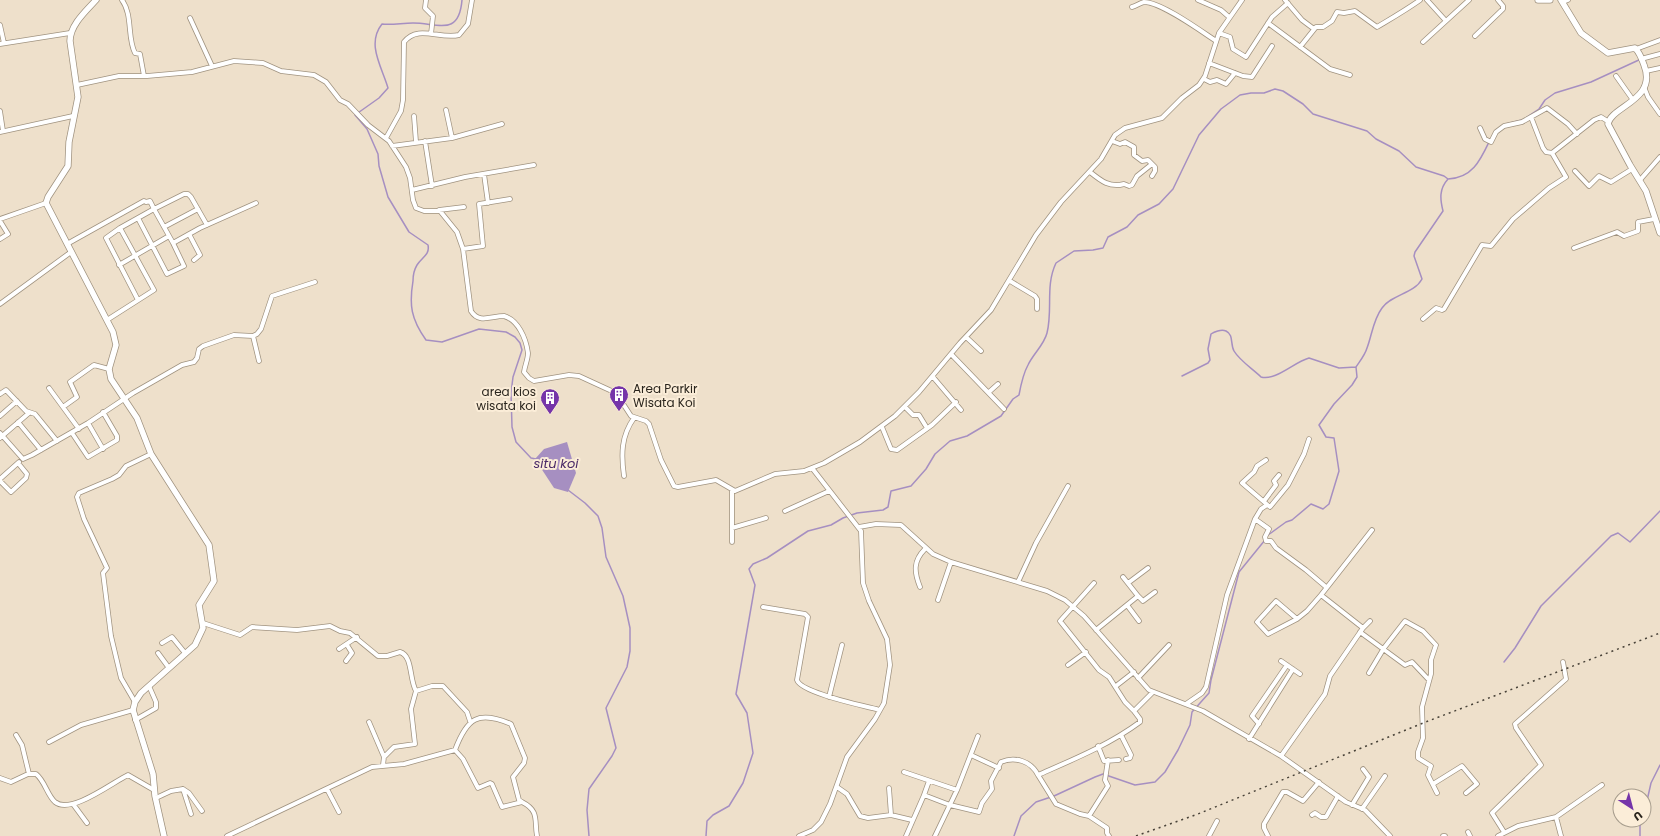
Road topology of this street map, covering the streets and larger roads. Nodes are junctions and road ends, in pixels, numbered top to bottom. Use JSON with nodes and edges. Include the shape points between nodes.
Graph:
{"nodes":[{"id":1,"x":96,"y":0,"type":"edge"},
{"id":2,"x":122,"y":0,"type":"edge"},
{"id":3,"x":426,"y":0,"type":"edge"},
{"id":4,"x":472,"y":0,"type":"edge"},
{"id":5,"x":1198,"y":0,"type":"edge"},
{"id":6,"x":1242,"y":0,"type":"edge"},
{"id":7,"x":1420,"y":0,"type":"edge"},
{"id":8,"x":1427,"y":0,"type":"edge"},
{"id":9,"x":1469,"y":0,"type":"edge"},
{"id":10,"x":1498,"y":0,"type":"edge"},
{"id":11,"x":1538,"y":0,"type":"edge"},
{"id":12,"x":1550,"y":0,"type":"edge"},
{"id":13,"x":1564,"y":1,"type":"edge"},
{"id":14,"x":1286,"y":2,"type":"edge"},
{"id":15,"x":1132,"y":7,"type":"dead end"},
{"id":16,"x":1229,"y":17,"type":"junction"},
{"id":17,"x":190,"y":18,"type":"dead end"},
{"id":18,"x":1446,"y":21,"type":"junction"},
{"id":19,"x":1268,"y":23,"type":"junction"},
{"id":20,"x":0,"y":25,"type":"edge"},
{"id":21,"x":1314,"y":29,"type":"junction"},
{"id":22,"x":70,"y":33,"type":"junction"},
{"id":23,"x":1219,"y":33,"type":"junction"},
{"id":24,"x":431,"y":34,"type":"junction"},
{"id":25,"x":1475,"y":36,"type":"dead end"},
{"id":26,"x":1660,"y":40,"type":"edge"},
{"id":27,"x":1216,"y":41,"type":"junction"},
{"id":28,"x":1423,"y":42,"type":"dead end"},
{"id":29,"x":2,"y":43,"type":"edge"},
{"id":30,"x":1272,"y":46,"type":"dead end"},
{"id":31,"x":1300,"y":47,"type":"junction"},
{"id":32,"x":1636,"y":49,"type":"junction"},
{"id":33,"x":1660,"y":54,"type":"edge"},
{"id":34,"x":1642,"y":59,"type":"junction"},
{"id":35,"x":1209,"y":63,"type":"junction"},
{"id":36,"x":212,"y":66,"type":"junction"},
{"id":37,"x":1660,"y":68,"type":"edge"},
{"id":38,"x":1646,"y":71,"type":"junction"},
{"id":39,"x":1235,"y":73,"type":"junction"},
{"id":40,"x":1350,"y":75,"type":"dead end"},
{"id":41,"x":144,"y":76,"type":"junction"},
{"id":42,"x":1616,"y":76,"type":"dead end"},
{"id":43,"x":1204,"y":79,"type":"junction"},
{"id":44,"x":77,"y":85,"type":"junction"},
{"id":45,"x":1644,"y":87,"type":"junction"},
{"id":46,"x":1634,"y":100,"type":"junction"},
{"id":47,"x":446,"y":110,"type":"dead end"},
{"id":48,"x":0,"y":111,"type":"edge"},
{"id":49,"x":1660,"y":114,"type":"edge"},
{"id":50,"x":74,"y":116,"type":"junction"},
{"id":51,"x":414,"y":116,"type":"dead end"},
{"id":52,"x":1531,"y":117,"type":"junction"},
{"id":53,"x":1608,"y":122,"type":"junction"},
{"id":54,"x":502,"y":124,"type":"dead end"},
{"id":55,"x":1480,"y":128,"type":"dead end"},
{"id":56,"x":2,"y":132,"type":"edge"},
{"id":57,"x":1577,"y":134,"type":"junction"},
{"id":58,"x":386,"y":138,"type":"junction"},
{"id":59,"x":452,"y":138,"type":"junction"},
{"id":60,"x":425,"y":141,"type":"junction"},
{"id":61,"x":1112,"y":141,"type":"junction"},
{"id":62,"x":416,"y":142,"type":"junction"},
{"id":63,"x":392,"y":146,"type":"junction"},
{"id":64,"x":1552,"y":154,"type":"junction"},
{"id":65,"x":1660,"y":157,"type":"edge"},
{"id":66,"x":1152,"y":164,"type":"junction"},
{"id":67,"x":534,"y":165,"type":"dead end"},
{"id":68,"x":1632,"y":169,"type":"junction"},
{"id":69,"x":1575,"y":171,"type":"dead end"},
{"id":70,"x":1090,"y":172,"type":"junction"},
{"id":71,"x":484,"y":174,"type":"junction"},
{"id":72,"x":1152,"y":176,"type":"dead end"},
{"id":73,"x":1640,"y":180,"type":"junction"},
{"id":74,"x":432,"y":186,"type":"junction"},
{"id":75,"x":412,"y":190,"type":"junction"},
{"id":76,"x":510,"y":199,"type":"dead end"},
{"id":77,"x":256,"y":203,"type":"dead end"},
{"id":78,"x":488,"y":203,"type":"junction"},
{"id":79,"x":46,"y":204,"type":"junction"},
{"id":80,"x":464,"y":207,"type":"dead end"},
{"id":81,"x":154,"y":209,"type":"junction"},
{"id":82,"x":198,"y":209,"type":"junction"},
{"id":83,"x":438,"y":210,"type":"junction"},
{"id":84,"x":138,"y":218,"type":"junction"},
{"id":85,"x":1654,"y":219,"type":"junction"},
{"id":86,"x":0,"y":220,"type":"edge"},
{"id":87,"x":207,"y":225,"type":"junction"},
{"id":88,"x":164,"y":227,"type":"junction"},
{"id":89,"x":120,"y":228,"type":"junction"},
{"id":90,"x":1660,"y":233,"type":"edge"},
{"id":91,"x":188,"y":234,"type":"junction"},
{"id":92,"x":169,"y":236,"type":"junction"},
{"id":93,"x":0,"y":239,"type":"edge"},
{"id":94,"x":173,"y":243,"type":"junction"},
{"id":95,"x":67,"y":244,"type":"junction"},
{"id":96,"x":151,"y":246,"type":"junction"},
{"id":97,"x":1574,"y":248,"type":"dead end"},
{"id":98,"x":463,"y":249,"type":"junction"},
{"id":99,"x":71,"y":252,"type":"junction"},
{"id":100,"x":136,"y":256,"type":"junction"},
{"id":101,"x":194,"y":260,"type":"dead end"},
{"id":102,"x":120,"y":265,"type":"junction"},
{"id":103,"x":1010,"y":281,"type":"junction"},
{"id":104,"x":315,"y":282,"type":"dead end"},
{"id":105,"x":138,"y":300,"type":"junction"},
{"id":106,"x":0,"y":304,"type":"edge"},
{"id":107,"x":1037,"y":308,"type":"dead end"},
{"id":108,"x":1423,"y":319,"type":"dead end"},
{"id":109,"x":107,"y":320,"type":"junction"},
{"id":110,"x":253,"y":336,"type":"junction"},
{"id":111,"x":966,"y":337,"type":"junction"},
{"id":112,"x":980,"y":351,"type":"dead end"},
{"id":113,"x":951,"y":354,"type":"junction"},
{"id":114,"x":259,"y":361,"type":"dead end"},
{"id":115,"x":109,"y":369,"type":"junction"},
{"id":116,"x":933,"y":377,"type":"junction"},
{"id":117,"x":998,"y":384,"type":"dead end"},
{"id":118,"x":49,"y":388,"type":"dead end"},
{"id":119,"x":989,"y":392,"type":"junction"},
{"id":120,"x":0,"y":394,"type":"edge"},
{"id":121,"x":125,"y":398,"type":"junction"},
{"id":122,"x":17,"y":401,"type":"junction"},
{"id":123,"x":956,"y":402,"type":"junction"},
{"id":124,"x":63,"y":407,"type":"junction"},
{"id":125,"x":905,"y":407,"type":"junction"},
{"id":126,"x":1004,"y":409,"type":"dead end"},
{"id":127,"x":961,"y":410,"type":"dead end"},
{"id":128,"x":103,"y":412,"type":"junction"},
{"id":129,"x":28,"y":413,"type":"junction"},
{"id":130,"x":0,"y":416,"type":"edge"},
{"id":131,"x":634,"y":418,"type":"junction"},
{"id":132,"x":18,"y":422,"type":"junction"},
{"id":133,"x":88,"y":423,"type":"junction"},
{"id":134,"x":882,"y":427,"type":"junction"},
{"id":135,"x":78,"y":428,"type":"junction"},
{"id":136,"x":927,"y":428,"type":"junction"},
{"id":137,"x":72,"y":433,"type":"junction"},
{"id":138,"x":1,"y":436,"type":"edge"},
{"id":139,"x":1309,"y":439,"type":"dead end"},
{"id":140,"x":57,"y":442,"type":"junction"},
{"id":141,"x":103,"y":449,"type":"junction"},
{"id":142,"x":41,"y":450,"type":"junction"},
{"id":143,"x":151,"y":454,"type":"junction"},
{"id":144,"x":23,"y":459,"type":"junction"},
{"id":145,"x":1266,"y":460,"type":"dead end"},
{"id":146,"x":18,"y":463,"type":"junction"},
{"id":147,"x":812,"y":468,"type":"junction"},
{"id":148,"x":1279,"y":475,"type":"dead end"},
{"id":149,"x":624,"y":476,"type":"dead end"},
{"id":150,"x":0,"y":480,"type":"edge"},
{"id":151,"x":1068,"y":486,"type":"dead end"},
{"id":152,"x":732,"y":490,"type":"junction"},
{"id":153,"x":829,"y":491,"type":"junction"},
{"id":154,"x":1265,"y":503,"type":"junction"},
{"id":155,"x":785,"y":511,"type":"dead end"},
{"id":156,"x":766,"y":518,"type":"dead end"},
{"id":157,"x":1256,"y":519,"type":"junction"},
{"id":158,"x":859,"y":527,"type":"junction"},
{"id":159,"x":732,"y":528,"type":"junction"},
{"id":160,"x":1372,"y":530,"type":"dead end"},
{"id":161,"x":732,"y":542,"type":"dead end"},
{"id":162,"x":925,"y":549,"type":"junction"},
{"id":163,"x":951,"y":562,"type":"junction"},
{"id":164,"x":1148,"y":568,"type":"dead end"},
{"id":165,"x":1123,"y":577,"type":"dead end"},
{"id":166,"x":1018,"y":582,"type":"junction"},
{"id":167,"x":1094,"y":583,"type":"dead end"},
{"id":168,"x":1128,"y":583,"type":"junction"},
{"id":169,"x":920,"y":587,"type":"dead end"},
{"id":170,"x":1326,"y":587,"type":"junction"},
{"id":171,"x":1155,"y":592,"type":"dead end"},
{"id":172,"x":1321,"y":594,"type":"junction"},
{"id":173,"x":1138,"y":596,"type":"junction"},
{"id":174,"x":938,"y":600,"type":"dead end"},
{"id":175,"x":1127,"y":605,"type":"junction"},
{"id":176,"x":1073,"y":606,"type":"junction"},
{"id":177,"x":763,"y":607,"type":"dead end"},
{"id":178,"x":1297,"y":620,"type":"junction"},
{"id":179,"x":1139,"y":621,"type":"dead end"},
{"id":180,"x":1370,"y":621,"type":"dead end"},
{"id":181,"x":203,"y":623,"type":"junction"},
{"id":182,"x":1096,"y":630,"type":"junction"},
{"id":183,"x":1362,"y":630,"type":"junction"},
{"id":184,"x":356,"y":637,"type":"junction"},
{"id":185,"x":162,"y":642,"type":"dead end"},
{"id":186,"x":347,"y":645,"type":"junction"},
{"id":187,"x":842,"y":645,"type":"dead end"},
{"id":188,"x":1169,"y":645,"type":"dead end"},
{"id":189,"x":1384,"y":648,"type":"junction"},
{"id":190,"x":339,"y":649,"type":"dead end"},
{"id":191,"x":1086,"y":652,"type":"junction"},
{"id":192,"x":158,"y":653,"type":"dead end"},
{"id":193,"x":185,"y":653,"type":"junction"},
{"id":194,"x":346,"y":661,"type":"dead end"},
{"id":195,"x":1281,"y":661,"type":"dead end"},
{"id":196,"x":1563,"y":662,"type":"dead end"},
{"id":197,"x":1288,"y":665,"type":"junction"},
{"id":198,"x":1068,"y":666,"type":"dead end"},
{"id":199,"x":169,"y":668,"type":"junction"},
{"id":200,"x":1293,"y":669,"type":"junction"},
{"id":201,"x":1134,"y":672,"type":"junction"},
{"id":202,"x":1369,"y":673,"type":"dead end"},
{"id":203,"x":1300,"y":674,"type":"dead end"},
{"id":204,"x":1138,"y":678,"type":"junction"},
{"id":205,"x":1429,"y":680,"type":"junction"},
{"id":206,"x":148,"y":686,"type":"junction"},
{"id":207,"x":1116,"y":686,"type":"junction"},
{"id":208,"x":416,"y":691,"type":"junction"},
{"id":209,"x":1153,"y":692,"type":"junction"},
{"id":210,"x":829,"y":696,"type":"junction"},
{"id":211,"x":135,"y":702,"type":"junction"},
{"id":212,"x":1186,"y":704,"type":"junction"},
{"id":213,"x":133,"y":710,"type":"junction"},
{"id":214,"x":880,"y":710,"type":"junction"},
{"id":215,"x":1134,"y":711,"type":"junction"},
{"id":216,"x":135,"y":720,"type":"junction"},
{"id":217,"x":470,"y":721,"type":"junction"},
{"id":218,"x":369,"y":722,"type":"dead end"},
{"id":219,"x":1259,"y":724,"type":"junction"},
{"id":220,"x":16,"y":735,"type":"dead end"},
{"id":221,"x":1121,"y":735,"type":"junction"},
{"id":222,"x":978,"y":736,"type":"dead end"},
{"id":223,"x":1249,"y":739,"type":"junction"},
{"id":224,"x":49,"y":742,"type":"dead end"},
{"id":225,"x":1098,"y":746,"type":"junction"},
{"id":226,"x":455,"y":750,"type":"junction"},
{"id":227,"x":970,"y":755,"type":"junction"},
{"id":228,"x":1281,"y":756,"type":"junction"},
{"id":229,"x":384,"y":757,"type":"junction"},
{"id":230,"x":1126,"y":759,"type":"dead end"},
{"id":231,"x":1108,"y":760,"type":"junction"},
{"id":232,"x":1119,"y":760,"type":"dead end"},
{"id":233,"x":383,"y":765,"type":"junction"},
{"id":234,"x":999,"y":768,"type":"junction"},
{"id":235,"x":1363,"y":769,"type":"dead end"},
{"id":236,"x":904,"y":772,"type":"dead end"},
{"id":237,"x":29,"y":774,"type":"junction"},
{"id":238,"x":1038,"y":775,"type":"junction"},
{"id":239,"x":1385,"y":776,"type":"dead end"},
{"id":240,"x":0,"y":778,"type":"edge"},
{"id":241,"x":929,"y":781,"type":"junction"},
{"id":242,"x":1319,"y":782,"type":"junction"},
{"id":243,"x":1433,"y":784,"type":"junction"},
{"id":244,"x":1602,"y":785,"type":"dead end"},
{"id":245,"x":837,"y":787,"type":"junction"},
{"id":246,"x":889,"y":788,"type":"dead end"},
{"id":247,"x":183,"y":789,"type":"junction"},
{"id":248,"x":327,"y":789,"type":"junction"},
{"id":249,"x":154,"y":790,"type":"junction"},
{"id":250,"x":957,"y":790,"type":"junction"},
{"id":251,"x":1437,"y":793,"type":"dead end"},
{"id":252,"x":1466,"y":793,"type":"dead end"},
{"id":253,"x":924,"y":795,"type":"junction"},
{"id":254,"x":1338,"y":796,"type":"junction"},
{"id":255,"x":156,"y":798,"type":"junction"},
{"id":256,"x":522,"y":802,"type":"junction"},
{"id":257,"x":73,"y":804,"type":"junction"},
{"id":258,"x":950,"y":805,"type":"junction"},
{"id":259,"x":1352,"y":805,"type":"junction"},
{"id":260,"x":1362,"y":809,"type":"junction"},
{"id":261,"x":202,"y":811,"type":"dead end"},
{"id":262,"x":339,"y":812,"type":"dead end"},
{"id":263,"x":191,"y":814,"type":"dead end"},
{"id":264,"x":891,"y":815,"type":"junction"},
{"id":265,"x":1312,"y":815,"type":"dead end"},
{"id":266,"x":1089,"y":816,"type":"junction"},
{"id":267,"x":1556,"y":817,"type":"junction"},
{"id":268,"x":912,"y":820,"type":"junction"},
{"id":269,"x":1217,"y":821,"type":"dead end"},
{"id":270,"x":87,"y":823,"type":"dead end"},
{"id":271,"x":1468,"y":832,"type":"dead end"},
{"id":272,"x":1504,"y":832,"type":"junction"},
{"id":273,"x":164,"y":836,"type":"edge"},
{"id":274,"x":227,"y":836,"type":"edge"},
{"id":275,"x":537,"y":836,"type":"edge"},
{"id":276,"x":799,"y":836,"type":"edge"},
{"id":277,"x":906,"y":836,"type":"edge"},
{"id":278,"x":935,"y":836,"type":"edge"},
{"id":279,"x":1109,"y":836,"type":"edge"},
{"id":280,"x":1209,"y":836,"type":"edge"},
{"id":281,"x":1268,"y":836,"type":"edge"},
{"id":282,"x":1390,"y":836,"type":"edge"},
{"id":283,"x":1470,"y":836,"type":"edge"},
{"id":284,"x":1498,"y":836,"type":"edge"},
{"id":285,"x":1561,"y":836,"type":"edge"}],
"edges":[{"from":1,"to":22,"type":"street"},
{"from":2,"to":41,"type":"street","via":[[133,49],[135,53],[140,54]]},
{"from":3,"to":24,"type":"street","via":[[425,8],[433,16]]},
{"from":4,"to":24,"type":"street","via":[[468,24],[461,34],[449,37]]},
{"from":5,"to":16,"type":"street","via":[[1217,8]]},
{"from":6,"to":16,"type":"street"},
{"from":7,"to":21,"type":"street","via":[[1397,17],[1389,18],[1377,26],[1352,10],[1344,14],[1337,12],[1332,21]]},
{"from":8,"to":18,"type":"street"},
{"from":9,"to":18,"type":"street"},
{"from":10,"to":25,"type":"street","via":[[1503,10]]},
{"from":11,"to":12,"type":"street"},
{"from":13,"to":32,"type":"street","via":[[1581,33],[1603,50],[1612,54]]},
{"from":14,"to":19,"type":"street"},
{"from":14,"to":21,"type":"street"},
{"from":15,"to":27,"type":"street","via":[[1144,2],[1153,4]]},
{"from":16,"to":23,"type":"street"},
{"from":17,"to":36,"type":"street"},
{"from":18,"to":28,"type":"street"},
{"from":19,"to":23,"type":"street","via":[[1246,57],[1233,49],[1230,37]]},
{"from":19,"to":31,"type":"street"},
{"from":20,"to":29,"type":"street"},
{"from":21,"to":31,"type":"street"},
{"from":22,"to":29,"type":"street"},
{"from":22,"to":44,"type":"street"},
{"from":23,"to":27,"type":"street"},
{"from":24,"to":58,"type":"street","via":[[415,34],[404,42],[401,111]]},
{"from":26,"to":32,"type":"street"},
{"from":27,"to":35,"type":"street"},
{"from":30,"to":39,"type":"street","via":[[1254,76]]},
{"from":31,"to":40,"type":"street","via":[[1330,69]]},
{"from":32,"to":34,"type":"street"},
{"from":33,"to":34,"type":"street"},
{"from":34,"to":38,"type":"street"},
{"from":35,"to":39,"type":"street"},
{"from":35,"to":43,"type":"street"},
{"from":36,"to":41,"type":"street","via":[[192,72]]},
{"from":36,"to":58,"type":"street","via":[[246,61],[281,71],[314,75],[326,82],[338,99]]},
{"from":37,"to":38,"type":"street"},
{"from":38,"to":45,"type":"street","via":[[1648,79]]},
{"from":39,"to":43,"type":"street","via":[[1226,84]]},
{"from":41,"to":44,"type":"street","via":[[119,76]]},
{"from":42,"to":46,"type":"street"},
{"from":43,"to":61,"type":"street","via":[[1162,118],[1121,130]]},
{"from":44,"to":50,"type":"street","via":[[78,97]]},
{"from":45,"to":46,"type":"street"},
{"from":45,"to":49,"type":"street"},
{"from":46,"to":53,"type":"street"},
{"from":47,"to":59,"type":"street"},
{"from":48,"to":56,"type":"street"},
{"from":50,"to":56,"type":"street"},
{"from":50,"to":79,"type":"street","via":[[66,171]]},
{"from":51,"to":62,"type":"street"},
{"from":52,"to":55,"type":"street","via":[[1501,128],[1491,142],[1485,139]]},
{"from":52,"to":57,"type":"street","via":[[1543,109],[1548,109]]},
{"from":52,"to":64,"type":"street","via":[[1543,148]]},
{"from":53,"to":57,"type":"street","via":[[1604,118],[1599,118]]},
{"from":53,"to":68,"type":"street"},
{"from":54,"to":59,"type":"street"},
{"from":57,"to":64,"type":"street"},
{"from":58,"to":63,"type":"street"},
{"from":59,"to":60,"type":"street"},
{"from":60,"to":62,"type":"street"},
{"from":60,"to":74,"type":"street"},
{"from":61,"to":66,"type":"street","via":[[1120,144],[1125,142],[1133,146],[1134,155]]},
{"from":61,"to":70,"type":"street"},
{"from":62,"to":63,"type":"street"},
{"from":63,"to":75,"type":"street","via":[[406,167]]},
{"from":64,"to":108,"type":"street","via":[[1566,177],[1517,216],[1491,246],[1482,245],[1444,309],[1436,308]]},
{"from":65,"to":73,"type":"street"},
{"from":66,"to":70,"type":"street","via":[[1128,186],[1104,184]]},
{"from":66,"to":72,"type":"street","via":[[1155,169]]},
{"from":67,"to":71,"type":"street"},
{"from":68,"to":69,"type":"street","via":[[1611,182],[1599,176],[1589,186]]},
{"from":68,"to":73,"type":"street"},
{"from":70,"to":103,"type":"street","via":[[1045,223]]},
{"from":71,"to":74,"type":"street"},
{"from":71,"to":78,"type":"street"},
{"from":73,"to":85,"type":"street"},
{"from":74,"to":75,"type":"street"},
{"from":75,"to":83,"type":"street","via":[[416,208],[424,211]]},
{"from":76,"to":78,"type":"street"},
{"from":77,"to":87,"type":"street"},
{"from":78,"to":98,"type":"street","via":[[478,206],[483,246]]},
{"from":79,"to":86,"type":"street"},
{"from":79,"to":95,"type":"street"},
{"from":80,"to":83,"type":"street"},
{"from":81,"to":82,"type":"street","via":[[188,194]]},
{"from":81,"to":84,"type":"street"},
{"from":81,"to":88,"type":"street"},
{"from":81,"to":95,"type":"street","via":[[150,201],[144,201]]},
{"from":82,"to":87,"type":"street"},
{"from":82,"to":88,"type":"street"},
{"from":83,"to":98,"type":"street","via":[[457,232]]},
{"from":84,"to":89,"type":"street"},
{"from":84,"to":96,"type":"street"},
{"from":85,"to":90,"type":"street"},
{"from":85,"to":97,"type":"street","via":[[1639,221],[1638,231],[1634,234],[1624,236],[1617,232]]},
{"from":86,"to":93,"type":"street","via":[[8,234]]},
{"from":87,"to":91,"type":"street"},
{"from":88,"to":92,"type":"street"},
{"from":89,"to":100,"type":"street"},
{"from":89,"to":102,"type":"street","via":[[106,238]]},
{"from":91,"to":94,"type":"street"},
{"from":91,"to":101,"type":"street","via":[[200,256]]},
{"from":92,"to":94,"type":"street"},
{"from":92,"to":96,"type":"street"},
{"from":94,"to":96,"type":"street","via":[[184,266],[169,274],[166,274]]},
{"from":95,"to":99,"type":"street"},
{"from":96,"to":100,"type":"street"},
{"from":98,"to":131,"type":"street","via":[[472,313],[480,320],[504,316],[517,324],[528,353],[524,372],[529,378],[534,380],[579,376],[616,393],[627,412]]},
{"from":99,"to":106,"type":"street"},
{"from":99,"to":109,"type":"street"},
{"from":100,"to":102,"type":"street"},
{"from":100,"to":105,"type":"street","via":[[154,288],[150,294]]},
{"from":102,"to":105,"type":"street"},
{"from":103,"to":107,"type":"street","via":[[1035,296]]},
{"from":103,"to":111,"type":"street","via":[[991,310]]},
{"from":104,"to":110,"type":"street","via":[[272,296],[261,329]]},
{"from":105,"to":109,"type":"street"},
{"from":109,"to":115,"type":"street","via":[[116,345]]},
{"from":110,"to":114,"type":"street"},
{"from":110,"to":121,"type":"street","via":[[234,335],[210,342],[199,349],[194,362],[182,365]]},
{"from":111,"to":112,"type":"street"},
{"from":111,"to":113,"type":"street"},
{"from":113,"to":116,"type":"street"},
{"from":113,"to":119,"type":"street"},
{"from":115,"to":121,"type":"street","via":[[111,379]]},
{"from":115,"to":124,"type":"street","via":[[94,365],[70,382],[77,397]]},
{"from":116,"to":123,"type":"street"},
{"from":116,"to":125,"type":"street"},
{"from":117,"to":119,"type":"street"},
{"from":118,"to":124,"type":"street"},
{"from":119,"to":126,"type":"street"},
{"from":120,"to":122,"type":"street","via":[[6,390]]},
{"from":121,"to":128,"type":"street"},
{"from":121,"to":143,"type":"street","via":[[138,418]]},
{"from":122,"to":129,"type":"street"},
{"from":122,"to":130,"type":"street"},
{"from":123,"to":127,"type":"street"},
{"from":123,"to":136,"type":"street"},
{"from":124,"to":135,"type":"street"},
{"from":125,"to":134,"type":"street"},
{"from":125,"to":136,"type":"street","via":[[913,415],[919,415]]},
{"from":128,"to":133,"type":"street"},
{"from":128,"to":141,"type":"street","via":[[117,437]]},
{"from":129,"to":132,"type":"street"},
{"from":129,"to":140,"type":"street","via":[[35,414]]},
{"from":131,"to":149,"type":"street","via":[[624,433]]},
{"from":131,"to":152,"type":"street","via":[[646,420],[650,426],[658,452],[674,486],[716,480]]},
{"from":132,"to":138,"type":"street"},
{"from":132,"to":142,"type":"street"},
{"from":133,"to":135,"type":"street"},
{"from":133,"to":141,"type":"street"},
{"from":134,"to":136,"type":"street","via":[[893,451]]},
{"from":134,"to":147,"type":"street"},
{"from":135,"to":137,"type":"street"},
{"from":137,"to":140,"type":"street"},
{"from":137,"to":141,"type":"street","via":[[87,457]]},
{"from":138,"to":144,"type":"street"},
{"from":139,"to":154,"type":"street","via":[[1288,485],[1271,507]]},
{"from":140,"to":142,"type":"street"},
{"from":142,"to":144,"type":"street"},
{"from":143,"to":181,"type":"street","via":[[208,545],[214,583],[199,605]]},
{"from":143,"to":211,"type":"street","via":[[126,466],[115,478],[79,493],[77,497],[84,519],[108,568],[103,572],[111,636],[121,678]]},
{"from":144,"to":146,"type":"street"},
{"from":145,"to":154,"type":"street","via":[[1242,483]]},
{"from":146,"to":150,"type":"street"},
{"from":146,"to":150,"type":"street","via":[[27,474],[26,478],[11,492]]},
{"from":147,"to":152,"type":"street","via":[[804,472],[775,474],[738,490]]},
{"from":147,"to":153,"type":"street"},
{"from":148,"to":154,"type":"street"},
{"from":151,"to":166,"type":"street","via":[[1036,543]]},
{"from":152,"to":159,"type":"street"},
{"from":153,"to":155,"type":"street"},
{"from":153,"to":158,"type":"street"},
{"from":154,"to":157,"type":"street"},
{"from":156,"to":159,"type":"street"},
{"from":157,"to":170,"type":"street","via":[[1269,529],[1266,541],[1271,541],[1276,548]]},
{"from":157,"to":212,"type":"street","via":[[1227,595],[1206,687]]},
{"from":158,"to":162,"type":"street","via":[[876,524],[901,525]]},
{"from":158,"to":214,"type":"street","via":[[863,583],[890,651],[886,694]]},
{"from":159,"to":161,"type":"street"},
{"from":160,"to":170,"type":"street"},
{"from":162,"to":163,"type":"street"},
{"from":162,"to":169,"type":"street","via":[[915,563]]},
{"from":163,"to":166,"type":"street"},
{"from":163,"to":174,"type":"street"},
{"from":164,"to":168,"type":"street"},
{"from":165,"to":168,"type":"street"},
{"from":166,"to":176,"type":"street","via":[[1054,594]]},
{"from":167,"to":176,"type":"street"},
{"from":168,"to":173,"type":"street"},
{"from":170,"to":172,"type":"street"},
{"from":171,"to":173,"type":"street","via":[[1143,601]]},
{"from":172,"to":178,"type":"street"},
{"from":172,"to":183,"type":"street"},
{"from":173,"to":175,"type":"street"},
{"from":175,"to":179,"type":"street"},
{"from":175,"to":182,"type":"street"},
{"from":176,"to":182,"type":"street"},
{"from":176,"to":191,"type":"street","via":[[1060,621]]},
{"from":177,"to":210,"type":"street","via":[[807,615],[798,683]]},
{"from":178,"to":178,"type":"street","via":[[1267,634],[1257,621],[1276,601]]},
{"from":180,"to":183,"type":"street"},
{"from":181,"to":184,"type":"street","via":[[240,635],[252,627],[297,630],[330,626]]},
{"from":181,"to":193,"type":"street","via":[[202,632],[195,645]]},
{"from":182,"to":201,"type":"street"},
{"from":183,"to":189,"type":"street"},
{"from":183,"to":228,"type":"street","via":[[1330,676],[1325,694]]},
{"from":184,"to":186,"type":"street"},
{"from":184,"to":208,"type":"street","via":[[378,656],[400,652],[406,655]]},
{"from":185,"to":193,"type":"street","via":[[172,637]]},
{"from":186,"to":190,"type":"street"},
{"from":186,"to":194,"type":"street","via":[[352,653]]},
{"from":187,"to":210,"type":"street"},
{"from":188,"to":204,"type":"street"},
{"from":189,"to":202,"type":"street"},
{"from":189,"to":205,"type":"street","via":[[1405,665],[1412,662]]},
{"from":189,"to":205,"type":"street","via":[[1405,621],[1423,631],[1436,647],[1431,660]]},
{"from":191,"to":198,"type":"street"},
{"from":191,"to":207,"type":"street","via":[[1099,670]]},
{"from":192,"to":199,"type":"street"},
{"from":193,"to":199,"type":"street"},
{"from":195,"to":197,"type":"street"},
{"from":196,"to":272,"type":"street","via":[[1566,679],[1515,724],[1541,766],[1492,813]]},
{"from":197,"to":200,"type":"street"},
{"from":197,"to":219,"type":"street","via":[[1252,716]]},
{"from":199,"to":206,"type":"street"},
{"from":200,"to":203,"type":"street"},
{"from":200,"to":219,"type":"street"},
{"from":201,"to":204,"type":"street"},
{"from":201,"to":207,"type":"street"},
{"from":204,"to":209,"type":"street"},
{"from":205,"to":243,"type":"street","via":[[1422,707],[1423,738],[1418,756],[1431,766],[1428,774]]},
{"from":206,"to":211,"type":"street"},
{"from":206,"to":216,"type":"street","via":[[156,702],[156,708]]},
{"from":207,"to":215,"type":"street","via":[[1125,702]]},
{"from":208,"to":217,"type":"street","via":[[442,686],[467,712]]},
{"from":208,"to":229,"type":"street","via":[[410,709],[415,744],[394,747]]},
{"from":209,"to":212,"type":"street"},
{"from":209,"to":215,"type":"street"},
{"from":210,"to":214,"type":"street"},
{"from":211,"to":213,"type":"street"},
{"from":212,"to":223,"type":"street","via":[[1203,711]]},
{"from":213,"to":216,"type":"street"},
{"from":213,"to":224,"type":"street","via":[[82,725]]},
{"from":214,"to":245,"type":"street","via":[[847,757]]},
{"from":215,"to":221,"type":"street","via":[[1140,722]]},
{"from":216,"to":249,"type":"street","via":[[153,774]]},
{"from":217,"to":226,"type":"street"},
{"from":217,"to":256,"type":"street","via":[[478,717],[491,717],[513,726],[525,758],[524,763],[512,776],[519,800]]},
{"from":218,"to":229,"type":"street"},
{"from":219,"to":223,"type":"street"},
{"from":220,"to":237,"type":"street","via":[[22,745]]},
{"from":221,"to":225,"type":"street"},
{"from":221,"to":230,"type":"street","via":[[1131,754],[1130,758]]},
{"from":222,"to":227,"type":"street"},
{"from":223,"to":228,"type":"street"},
{"from":225,"to":231,"type":"street","via":[[1103,760]]},
{"from":225,"to":238,"type":"street"},
{"from":226,"to":233,"type":"street","via":[[404,764]]},
{"from":226,"to":256,"type":"street","via":[[463,759],[478,788],[492,784],[502,807]]},
{"from":227,"to":234,"type":"street"},
{"from":227,"to":250,"type":"street"},
{"from":228,"to":242,"type":"street"},
{"from":229,"to":233,"type":"street"},
{"from":231,"to":232,"type":"street"},
{"from":231,"to":266,"type":"street","via":[[1105,780],[1108,786]]},
{"from":233,"to":248,"type":"street","via":[[372,767]]},
{"from":234,"to":238,"type":"street","via":[[1002,761],[1019,760],[1029,765]]},
{"from":234,"to":258,"type":"street","via":[[991,781],[992,789],[979,812]]},
{"from":235,"to":259,"type":"street","via":[[1369,777]]},
{"from":236,"to":241,"type":"street"},
{"from":237,"to":240,"type":"street","via":[[11,782]]},
{"from":237,"to":257,"type":"street","via":[[39,777],[58,804]]},
{"from":238,"to":266,"type":"street","via":[[1056,804]]},
{"from":239,"to":260,"type":"street"},
{"from":241,"to":250,"type":"street"},
{"from":241,"to":253,"type":"street"},
{"from":242,"to":254,"type":"street"},
{"from":242,"to":281,"type":"street","via":[[1302,801],[1288,792],[1283,792],[1264,824]]},
{"from":243,"to":251,"type":"street"},
{"from":243,"to":252,"type":"street","via":[[1462,766],[1477,784]]},
{"from":244,"to":267,"type":"street"},
{"from":245,"to":264,"type":"street","via":[[847,794],[859,816],[868,818]]},
{"from":245,"to":276,"type":"street","via":[[821,822],[813,830]]},
{"from":246,"to":264,"type":"street"},
{"from":247,"to":255,"type":"street"},
{"from":247,"to":261,"type":"street"},
{"from":247,"to":263,"type":"street"},
{"from":248,"to":262,"type":"street"},
{"from":248,"to":274,"type":"street"},
{"from":249,"to":255,"type":"street"},
{"from":249,"to":257,"type":"street","via":[[128,775]]},
{"from":250,"to":258,"type":"street"},
{"from":253,"to":258,"type":"street"},
{"from":253,"to":268,"type":"street"},
{"from":254,"to":259,"type":"street"},
{"from":254,"to":265,"type":"street","via":[[1326,817],[1315,813]]},
{"from":255,"to":273,"type":"street"},
{"from":256,"to":275,"type":"street","via":[[536,817]]},
{"from":257,"to":270,"type":"street"},
{"from":258,"to":278,"type":"street"},
{"from":259,"to":260,"type":"street"},
{"from":260,"to":282,"type":"street"},
{"from":264,"to":268,"type":"street"},
{"from":266,"to":279,"type":"street","via":[[1107,828]]},
{"from":267,"to":272,"type":"street","via":[[1527,822]]},
{"from":267,"to":285,"type":"street"},
{"from":268,"to":277,"type":"street"},
{"from":269,"to":280,"type":"street"},
{"from":271,"to":283,"type":"street"},
{"from":272,"to":284,"type":"street"}]}
